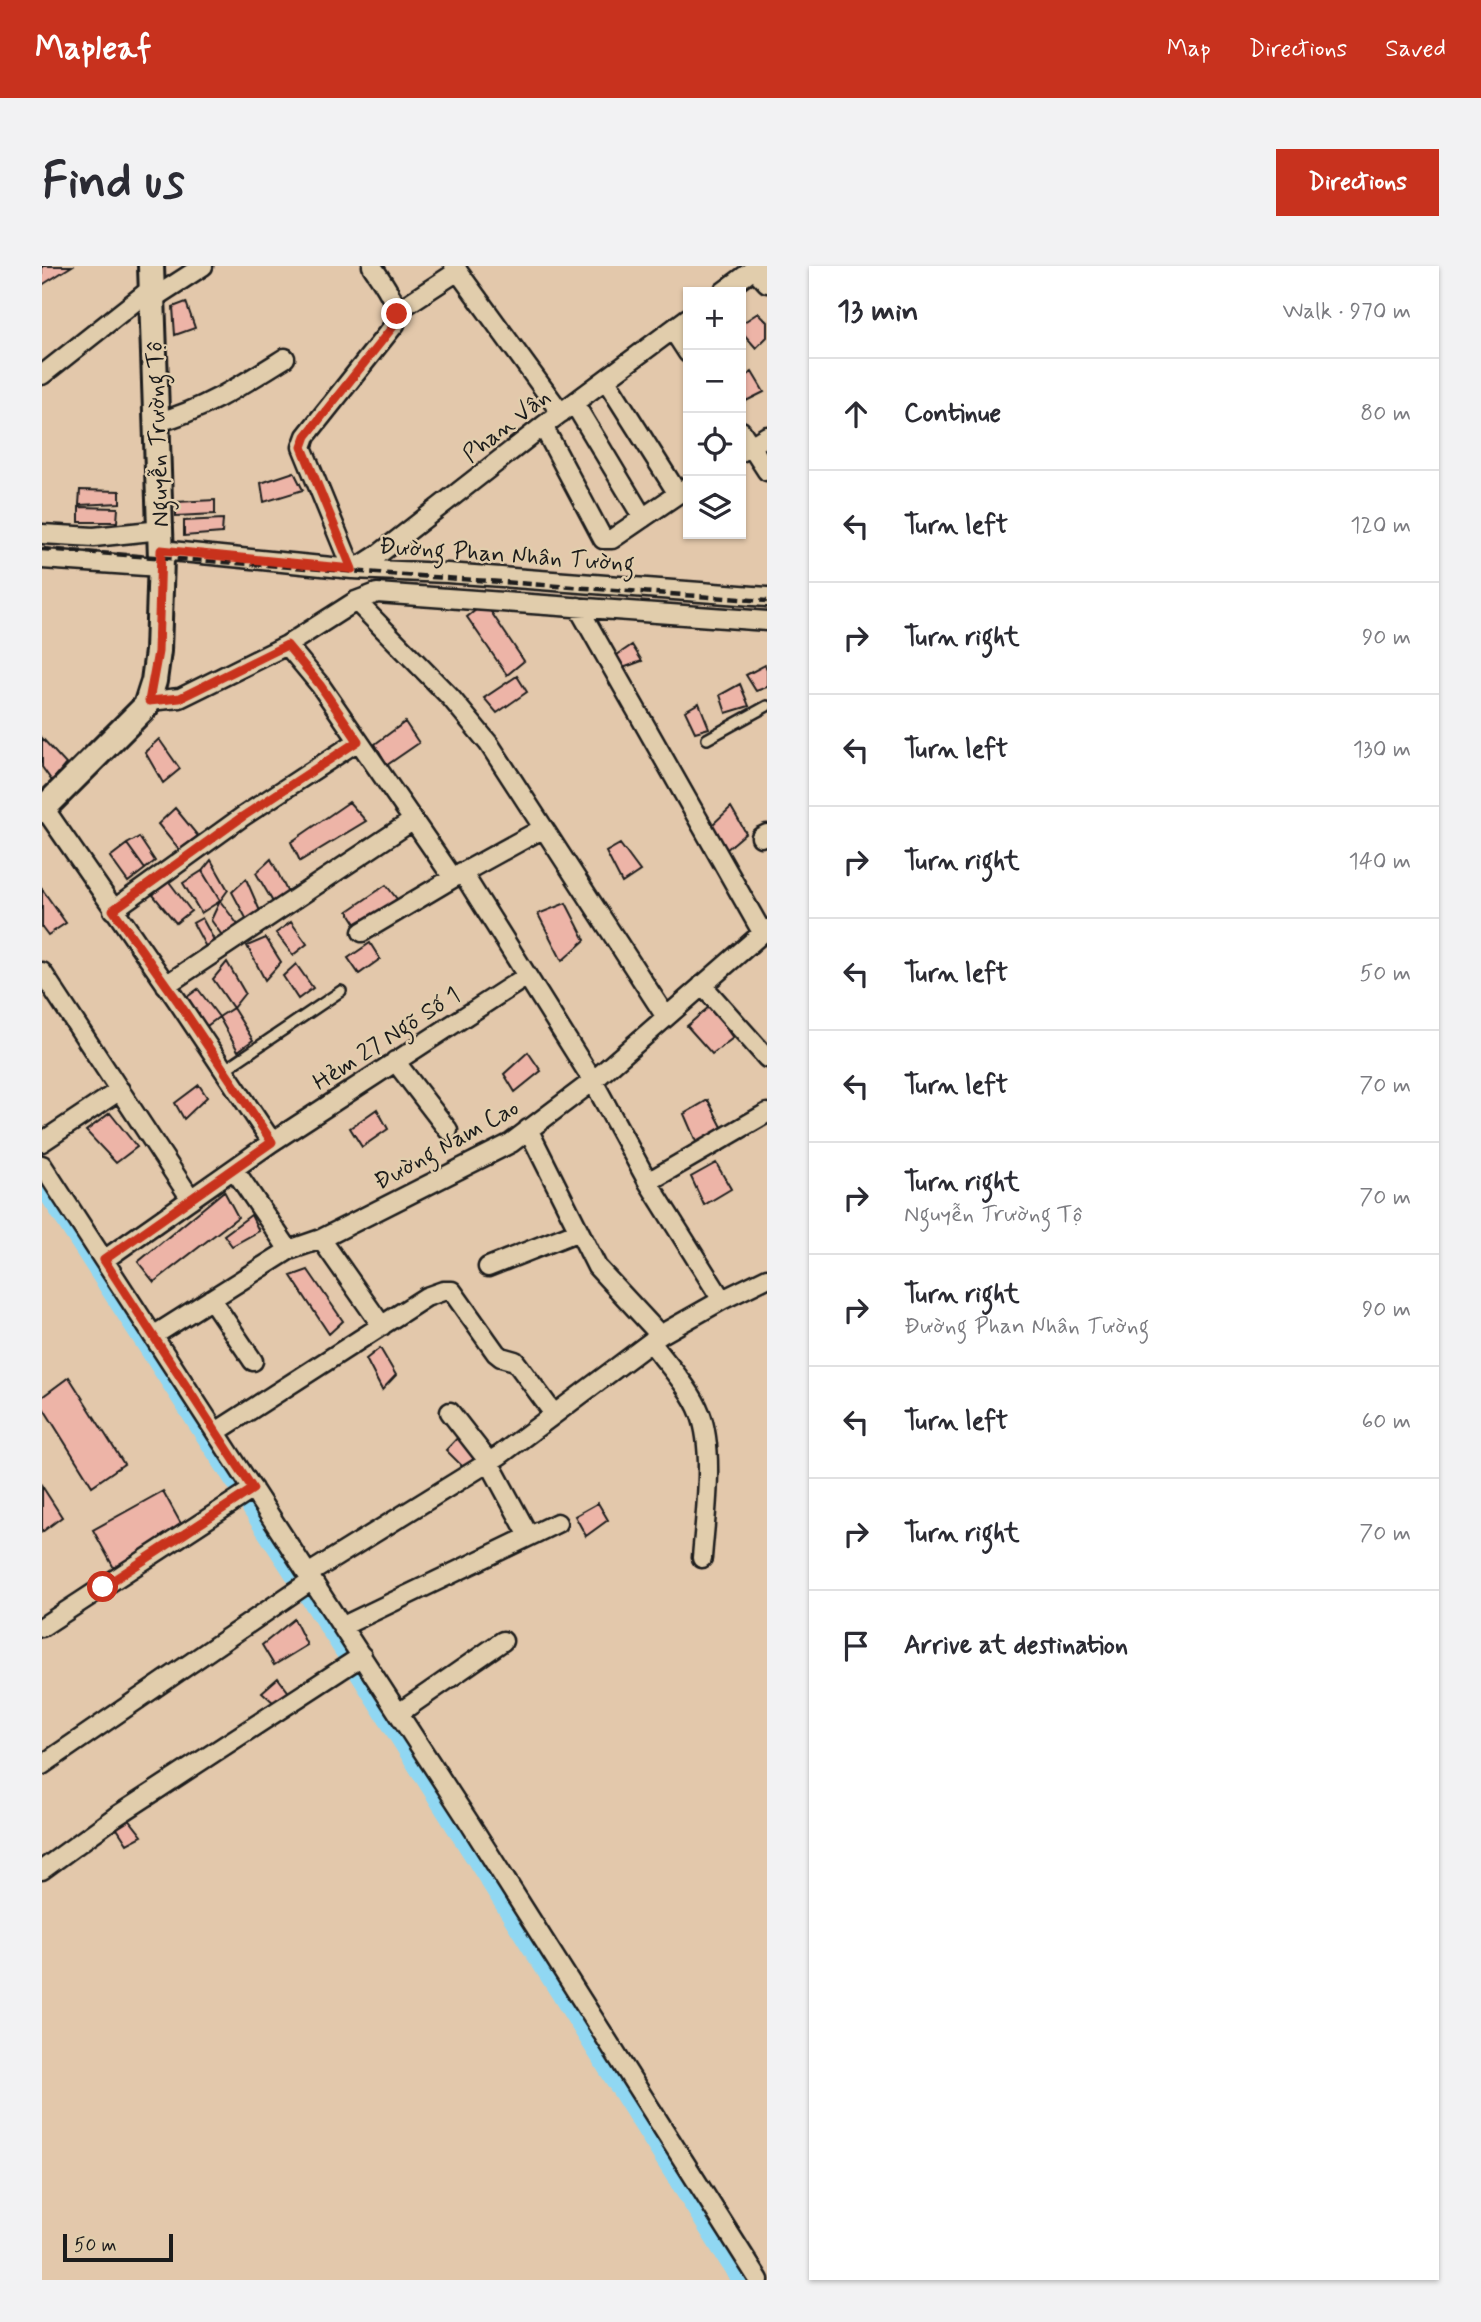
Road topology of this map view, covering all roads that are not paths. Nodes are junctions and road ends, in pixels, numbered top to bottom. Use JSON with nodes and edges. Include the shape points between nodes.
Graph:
{"nodes":[{"id":1,"x":203,"y":266,"type":"edge"},
{"id":2,"x":372,"y":266,"type":"edge"},
{"id":3,"x":756,"y":267,"type":"edge"},
{"id":4,"x":459,"y":268,"type":"edge"},
{"id":5,"x":767,"y":283,"type":"edge"},
{"id":6,"x":152,"y":284,"type":"edge"},
{"id":7,"x":730,"y":287,"type":"edge"},
{"id":8,"x":397,"y":311,"type":"junction"},
{"id":9,"x":683,"y":322,"type":"edge"},
{"id":10,"x":673,"y":330,"type":"junction"},
{"id":11,"x":686,"y":350,"type":"edge"},
{"id":12,"x":285,"y":358,"type":"dead end"},
{"id":13,"x":42,"y":375,"type":"edge"},
{"id":14,"x":606,"y":380,"type":"junction"},
{"id":15,"x":567,"y":408,"type":"junction"},
{"id":16,"x":158,"y":422,"type":"junction"},
{"id":17,"x":543,"y":426,"type":"junction"},
{"id":18,"x":767,"y":436,"type":"edge"},
{"id":19,"x":746,"y":442,"type":"edge"},
{"id":20,"x":746,"y":445,"type":"edge"},
{"id":21,"x":767,"y":471,"type":"edge"},
{"id":22,"x":683,"y":491,"type":"edge"},
{"id":23,"x":643,"y":518,"type":"junction"},
{"id":24,"x":42,"y":534,"type":"edge"},
{"id":25,"x":160,"y":549,"type":"junction"},
{"id":26,"x":42,"y":558,"type":"edge"},
{"id":27,"x":352,"y":569,"type":"junction"},
{"id":28,"x":767,"y":597,"type":"edge"},
{"id":29,"x":356,"y":601,"type":"junction"},
{"id":30,"x":578,"y":607,"type":"junction"},
{"id":31,"x":767,"y":621,"type":"edge"},
{"id":32,"x":287,"y":645,"type":"junction"},
{"id":33,"x":149,"y":701,"type":"junction"},
{"id":34,"x":767,"y":706,"type":"edge"},
{"id":35,"x":707,"y":739,"type":"dead end"},
{"id":36,"x":358,"y":741,"type":"junction"},
{"id":37,"x":43,"y":808,"type":"edge"},
{"id":38,"x":412,"y":821,"type":"junction"},
{"id":39,"x":542,"y":829,"type":"junction"},
{"id":40,"x":458,"y":875,"type":"junction"},
{"id":41,"x":113,"y":910,"type":"junction"},
{"id":42,"x":765,"y":930,"type":"edge"},
{"id":43,"x":362,"y":932,"type":"dead end"},
{"id":44,"x":42,"y":972,"type":"edge"},
{"id":45,"x":527,"y":976,"type":"junction"},
{"id":46,"x":166,"y":985,"type":"junction"},
{"id":47,"x":702,"y":985,"type":"junction"},
{"id":48,"x":341,"y":991,"type":"dead end"},
{"id":49,"x":666,"y":1017,"type":"junction"},
{"id":50,"x":767,"y":1058,"type":"edge"},
{"id":51,"x":395,"y":1061,"type":"junction"},
{"id":52,"x":224,"y":1070,"type":"junction"},
{"id":53,"x":593,"y":1081,"type":"junction"},
{"id":54,"x":120,"y":1090,"type":"junction"},
{"id":55,"x":767,"y":1114,"type":"edge"},
{"id":56,"x":528,"y":1129,"type":"junction"},
{"id":57,"x":448,"y":1130,"type":"dead end"},
{"id":58,"x":42,"y":1142,"type":"edge"},
{"id":59,"x":272,"y":1142,"type":"junction"},
{"id":60,"x":42,"y":1165,"type":"edge"},
{"id":61,"x":234,"y":1169,"type":"junction"},
{"id":62,"x":648,"y":1182,"type":"junction"},
{"id":63,"x":191,"y":1199,"type":"junction"},
{"id":64,"x":579,"y":1231,"type":"junction"},
{"id":65,"x":321,"y":1239,"type":"junction"},
{"id":66,"x":289,"y":1250,"type":"junction"},
{"id":67,"x":104,"y":1260,"type":"junction"},
{"id":68,"x":488,"y":1267,"type":"dead end"},
{"id":69,"x":767,"y":1278,"type":"edge"},
{"id":70,"x":211,"y":1299,"type":"junction"},
{"id":71,"x":722,"y":1300,"type":"junction"},
{"id":72,"x":383,"y":1326,"type":"junction"},
{"id":73,"x":153,"y":1336,"type":"junction"},
{"id":74,"x":656,"y":1338,"type":"junction"},
{"id":75,"x":253,"y":1361,"type":"dead end"},
{"id":76,"x":450,"y":1412,"type":"dead end"},
{"id":77,"x":554,"y":1415,"type":"junction"},
{"id":78,"x":216,"y":1432,"type":"junction"},
{"id":79,"x":489,"y":1462,"type":"junction"},
{"id":80,"x":253,"y":1489,"type":"junction"},
{"id":81,"x":557,"y":1523,"type":"dead end"},
{"id":82,"x":529,"y":1536,"type":"junction"},
{"id":83,"x":702,"y":1558,"type":"dead end"},
{"id":84,"x":310,"y":1577,"type":"junction"},
{"id":85,"x":342,"y":1626,"type":"junction"},
{"id":86,"x":42,"y":1627,"type":"edge"},
{"id":87,"x":503,"y":1641,"type":"dead end"},
{"id":88,"x":362,"y":1656,"type":"junction"},
{"id":89,"x":399,"y":1713,"type":"junction"},
{"id":90,"x":42,"y":1765,"type":"edge"},
{"id":91,"x":42,"y":1870,"type":"edge"},
{"id":92,"x":759,"y":2280,"type":"edge"}],
"edges":[{"from":1,"to":6,"type":"street"},
{"from":2,"to":8,"type":"street"},
{"from":3,"to":5,"type":"street"},
{"from":3,"to":7,"type":"street"},
{"from":4,"to":8,"type":"street"},
{"from":4,"to":15,"type":"street"},
{"from":6,"to":13,"type":"street"},
{"from":6,"to":16,"type":"main road","name":"Nguyễn Trường Tộ"},
{"from":8,"to":27,"type":"street","via":[[395,324],[302,447]]},
{"from":9,"to":10,"type":"street","name":"Phan Vân"},
{"from":10,"to":11,"type":"street"},
{"from":10,"to":14,"type":"street","name":"Phan Vân"},
{"from":12,"to":16,"type":"street","via":[[209,403]]},
{"from":14,"to":15,"type":"street","name":"Phan Vân"},
{"from":14,"to":22,"type":"street"},
{"from":15,"to":17,"type":"street","name":"Phan Vân"},
{"from":15,"to":23,"type":"street"},
{"from":16,"to":25,"type":"main road","name":"Nguyễn Trường Tộ"},
{"from":17,"to":23,"type":"street","via":[[603,539],[612,539]]},
{"from":17,"to":27,"type":"street","name":"Phan Vân","via":[[379,554]]},
{"from":18,"to":19,"type":"street"},
{"from":20,"to":21,"type":"street"},
{"from":22,"to":23,"type":"street"},
{"from":24,"to":25,"type":"street","via":[[94,537]]},
{"from":25,"to":26,"type":"street"},
{"from":25,"to":27,"type":"street","name":"Đường Phan Nhân Tường"},
{"from":25,"to":33,"type":"main road","name":"Nguyễn Trường Tộ","via":[[158,652]]},
{"from":27,"to":28,"type":"street","name":"Đường Phan Nhân Tường"},
{"from":29,"to":30,"type":"street","via":[[388,593]]},
{"from":29,"to":32,"type":"street"},
{"from":29,"to":39,"type":"street","via":[[451,698],[489,744]]},
{"from":30,"to":31,"type":"street"},
{"from":30,"to":42,"type":"street"},
{"from":32,"to":33,"type":"street","via":[[180,698]]},
{"from":32,"to":36,"type":"street"},
{"from":33,"to":37,"type":"main road"},
{"from":34,"to":35,"type":"lane"},
{"from":36,"to":38,"type":"street"},
{"from":36,"to":41,"type":"street"},
{"from":37,"to":41,"type":"street"},
{"from":38,"to":40,"type":"street"},
{"from":38,"to":46,"type":"street"},
{"from":39,"to":40,"type":"street"},
{"from":39,"to":49,"type":"street"},
{"from":40,"to":43,"type":"street"},
{"from":40,"to":45,"type":"street"},
{"from":41,"to":46,"type":"street"},
{"from":42,"to":47,"type":"street","name":"Đường Nam Cao"},
{"from":44,"to":54,"type":"street"},
{"from":45,"to":51,"type":"street","name":"Hẻm 27 Ngõ Số 1"},
{"from":45,"to":53,"type":"street"},
{"from":46,"to":52,"type":"street"},
{"from":47,"to":49,"type":"street","name":"Đường Nam Cao"},
{"from":47,"to":50,"type":"street"},
{"from":48,"to":52,"type":"lane"},
{"from":49,"to":53,"type":"street","name":"Đường Nam Cao"},
{"from":51,"to":57,"type":"street"},
{"from":51,"to":59,"type":"street","name":"Hẻm 27 Ngõ Số 1"},
{"from":52,"to":59,"type":"street"},
{"from":53,"to":56,"type":"street","name":"Đường Nam Cao"},
{"from":53,"to":62,"type":"street"},
{"from":54,"to":58,"type":"street"},
{"from":54,"to":63,"type":"street"},
{"from":55,"to":62,"type":"street"},
{"from":56,"to":64,"type":"street"},
{"from":56,"to":65,"type":"street","name":"Đường Nam Cao","via":[[510,1143]]},
{"from":59,"to":61,"type":"street","name":"Hẻm 27 Ngõ Số 1"},
{"from":60,"to":67,"type":"street"},
{"from":61,"to":63,"type":"street","name":"Hẻm 27 Ngõ Số 1"},
{"from":61,"to":66,"type":"street"},
{"from":62,"to":71,"type":"street"},
{"from":63,"to":67,"type":"street","name":"Hẻm 27 Ngõ Số 1"},
{"from":64,"to":68,"type":"street"},
{"from":64,"to":74,"type":"street","via":[[597,1267]]},
{"from":65,"to":66,"type":"street","name":"Đường Nam Cao"},
{"from":65,"to":72,"type":"street"},
{"from":66,"to":70,"type":"street","name":"Đường Nam Cao"},
{"from":67,"to":73,"type":"street"},
{"from":69,"to":71,"type":"street"},
{"from":70,"to":73,"type":"street","name":"Đường Nam Cao"},
{"from":70,"to":75,"type":"street"},
{"from":71,"to":74,"type":"street"},
{"from":72,"to":77,"type":"street","via":[[426,1297],[452,1291],[496,1353],[515,1361]]},
{"from":72,"to":78,"type":"street"},
{"from":73,"to":78,"type":"street"},
{"from":74,"to":77,"type":"street"},
{"from":74,"to":83,"type":"street","via":[[702,1420],[708,1471]]},
{"from":76,"to":79,"type":"street"},
{"from":77,"to":79,"type":"street"},
{"from":78,"to":80,"type":"street"},
{"from":79,"to":82,"type":"street"},
{"from":79,"to":84,"type":"street"},
{"from":80,"to":84,"type":"street"},
{"from":80,"to":86,"type":"street"},
{"from":81,"to":82,"type":"street"},
{"from":82,"to":85,"type":"street"},
{"from":84,"to":85,"type":"street"},
{"from":84,"to":90,"type":"street"},
{"from":85,"to":88,"type":"street"},
{"from":87,"to":89,"type":"street"},
{"from":88,"to":89,"type":"street"},
{"from":88,"to":91,"type":"street","via":[[115,1816]]},
{"from":89,"to":92,"type":"street"}]}
